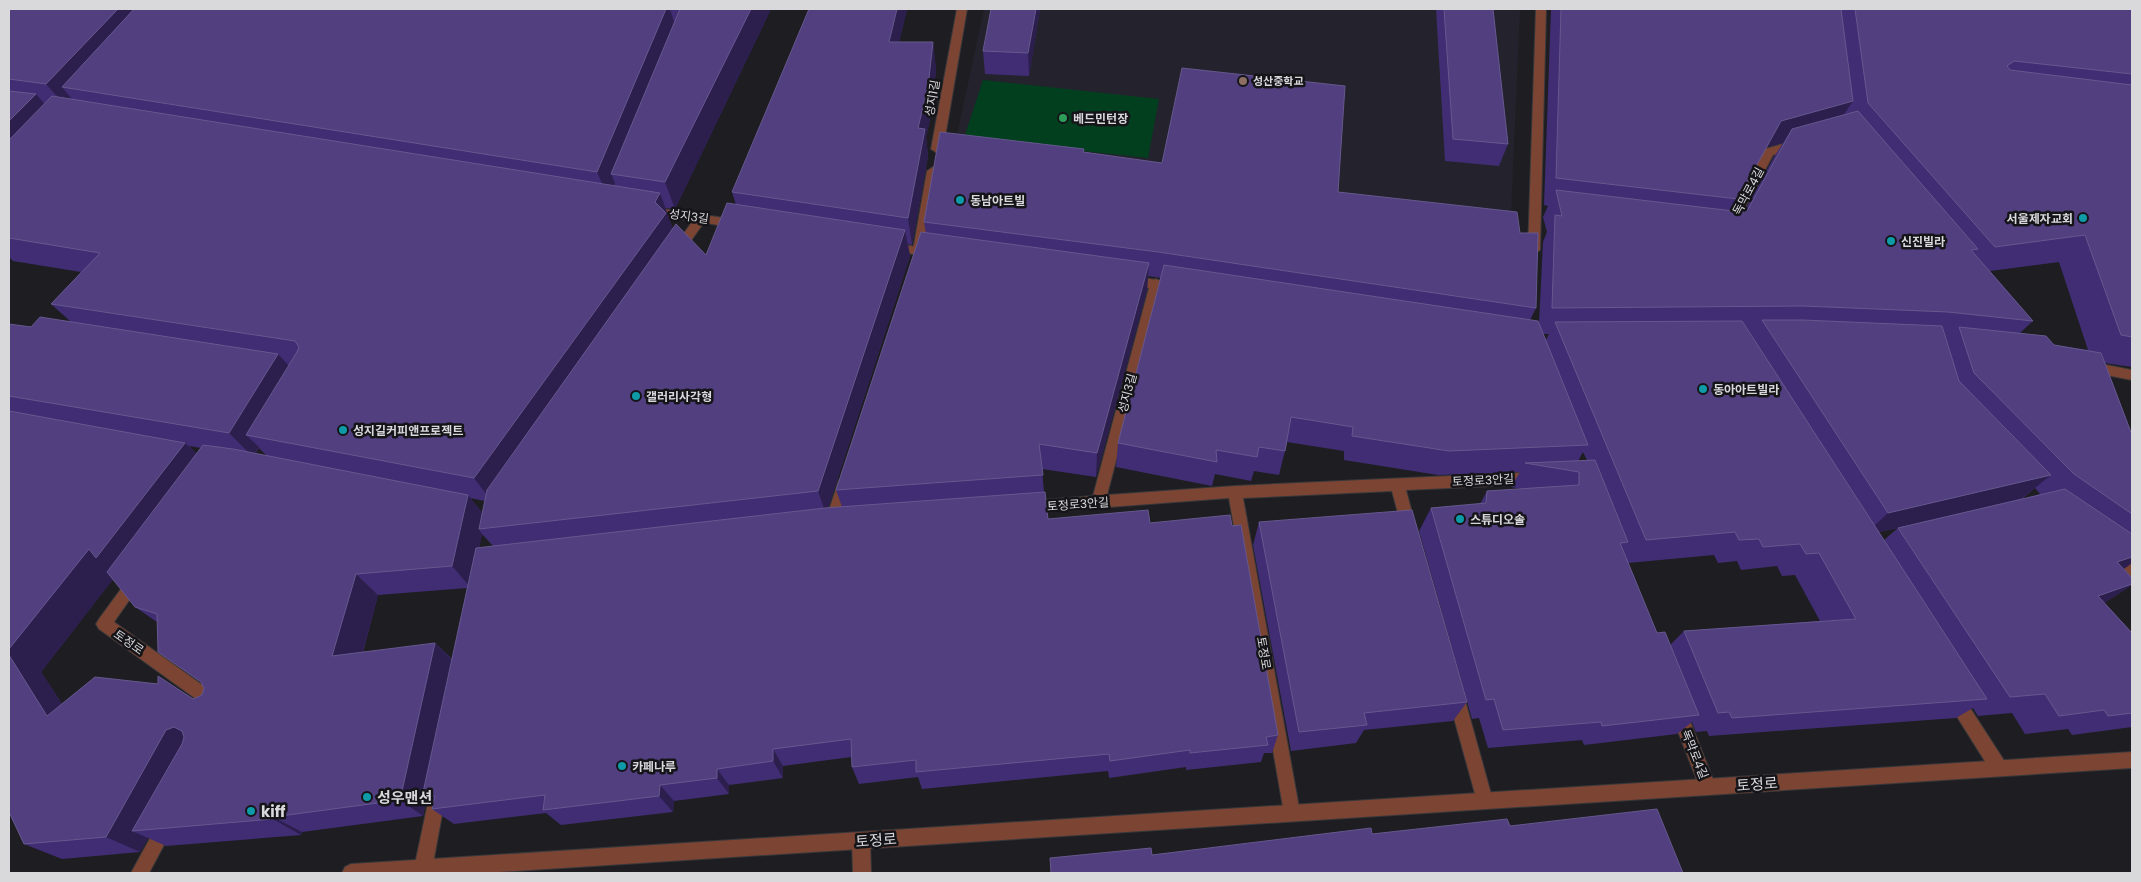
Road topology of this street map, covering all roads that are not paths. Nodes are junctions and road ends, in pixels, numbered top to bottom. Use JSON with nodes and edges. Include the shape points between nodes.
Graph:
{"nodes":[{"id":1,"x":962,"y":9,"type":"edge"},
{"id":2,"x":1542,"y":9,"type":"edge"},
{"id":3,"x":1806,"y":142,"type":"edge"},
{"id":4,"x":633,"y":208,"type":"edge"},
{"id":5,"x":701,"y":218,"type":"junction"},
{"id":6,"x":748,"y":225,"type":"edge"},
{"id":7,"x":1716,"y":232,"type":"edge"},
{"id":8,"x":881,"y":246,"type":"edge"},
{"id":9,"x":917,"y":256,"type":"junction"},
{"id":10,"x":948,"y":256,"type":"edge"},
{"id":11,"x":672,"y":259,"type":"edge"},
{"id":12,"x":1533,"y":266,"type":"edge"},
{"id":13,"x":1116,"y":279,"type":"edge"},
{"id":14,"x":1156,"y":284,"type":"junction"},
{"id":15,"x":1195,"y":290,"type":"edge"},
{"id":16,"x":2077,"y":365,"type":"edge"},
{"id":17,"x":2132,"y":375,"type":"edge"},
{"id":18,"x":850,"y":466,"type":"edge"},
{"id":19,"x":1545,"y":477,"type":"edge"},
{"id":20,"x":1397,"y":484,"type":"junction"},
{"id":21,"x":1235,"y":492,"type":"junction"},
{"id":22,"x":1098,"y":503,"type":"junction"},
{"id":23,"x":1018,"y":508,"type":"edge"},
{"id":24,"x":851,"y":521,"type":"edge"},
{"id":25,"x":1413,"y":542,"type":"edge"},
{"id":26,"x":2100,"y":549,"type":"edge"},
{"id":27,"x":144,"y":570,"type":"edge"},
{"id":28,"x":2132,"y":571,"type":"edge"},
{"id":29,"x":1451,"y":676,"type":"edge"},
{"id":30,"x":1946,"y":686,"type":"edge"},
{"id":31,"x":1672,"y":695,"type":"edge"},
{"id":32,"x":223,"y":708,"type":"edge"},
{"id":33,"x":2132,"y":760,"type":"edge"},
{"id":34,"x":1999,"y":768,"type":"junction"},
{"id":35,"x":440,"y":782,"type":"edge"},
{"id":36,"x":1708,"y":787,"type":"junction"},
{"id":37,"x":1485,"y":801,"type":"junction"},
{"id":38,"x":1292,"y":813,"type":"junction"},
{"id":39,"x":172,"y":814,"type":"edge"},
{"id":40,"x":861,"y":841,"type":"junction"},
{"id":41,"x":423,"y":869,"type":"junction"},
{"id":42,"x":459,"y":870,"type":"edge"},
{"id":43,"x":140,"y":873,"type":"edge"},
{"id":44,"x":350,"y":873,"type":"edge"},
{"id":45,"x":862,"y":873,"type":"edge"}],
"edges":[{"from":1,"to":9,"type":"street","name":"성지1길"},
{"from":2,"to":12,"type":"street","via":[[1540,210]]},
{"from":3,"to":7,"type":"street","name":"독막로4길","via":[[1769,152],[1725,233]]},
{"from":4,"to":5,"type":"street","name":"성지3길"},
{"from":5,"to":6,"type":"street","name":"성지3길"},
{"from":5,"to":11,"type":"street"},
{"from":8,"to":9,"type":"street"},
{"from":9,"to":10,"type":"street"},
{"from":13,"to":14,"type":"street"},
{"from":14,"to":15,"type":"street"},
{"from":14,"to":22,"type":"street","name":"성지3길"},
{"from":16,"to":17,"type":"street"},
{"from":18,"to":24,"type":"street","via":[[827,523]]},
{"from":19,"to":20,"type":"street","name":"토정로3안길"},
{"from":20,"to":21,"type":"street","name":"토정로3안길"},
{"from":20,"to":25,"type":"street"},
{"from":21,"to":22,"type":"street","name":"토정로3안길"},
{"from":21,"to":38,"type":"street","name":"토정로"},
{"from":22,"to":23,"type":"street","name":"토정로3안길"},
{"from":26,"to":28,"type":"street"},
{"from":27,"to":32,"type":"street","name":"토정로","via":[[104,624]]},
{"from":29,"to":37,"type":"street"},
{"from":30,"to":34,"type":"street"},
{"from":31,"to":36,"type":"street","name":"독막로4길"},
{"from":33,"to":34,"type":"street","name":"토정로"},
{"from":34,"to":36,"type":"street","name":"토정로"},
{"from":35,"to":41,"type":"street"},
{"from":36,"to":37,"type":"street","name":"토정로"},
{"from":37,"to":38,"type":"street","name":"토정로"},
{"from":38,"to":40,"type":"street","name":"토정로"},
{"from":39,"to":43,"type":"street"},
{"from":40,"to":42,"type":"street","name":"토정로"},
{"from":40,"to":45,"type":"street"},
{"from":41,"to":42,"type":"street","name":"토정로"},
{"from":41,"to":44,"type":"street","name":"토정로"}]}
